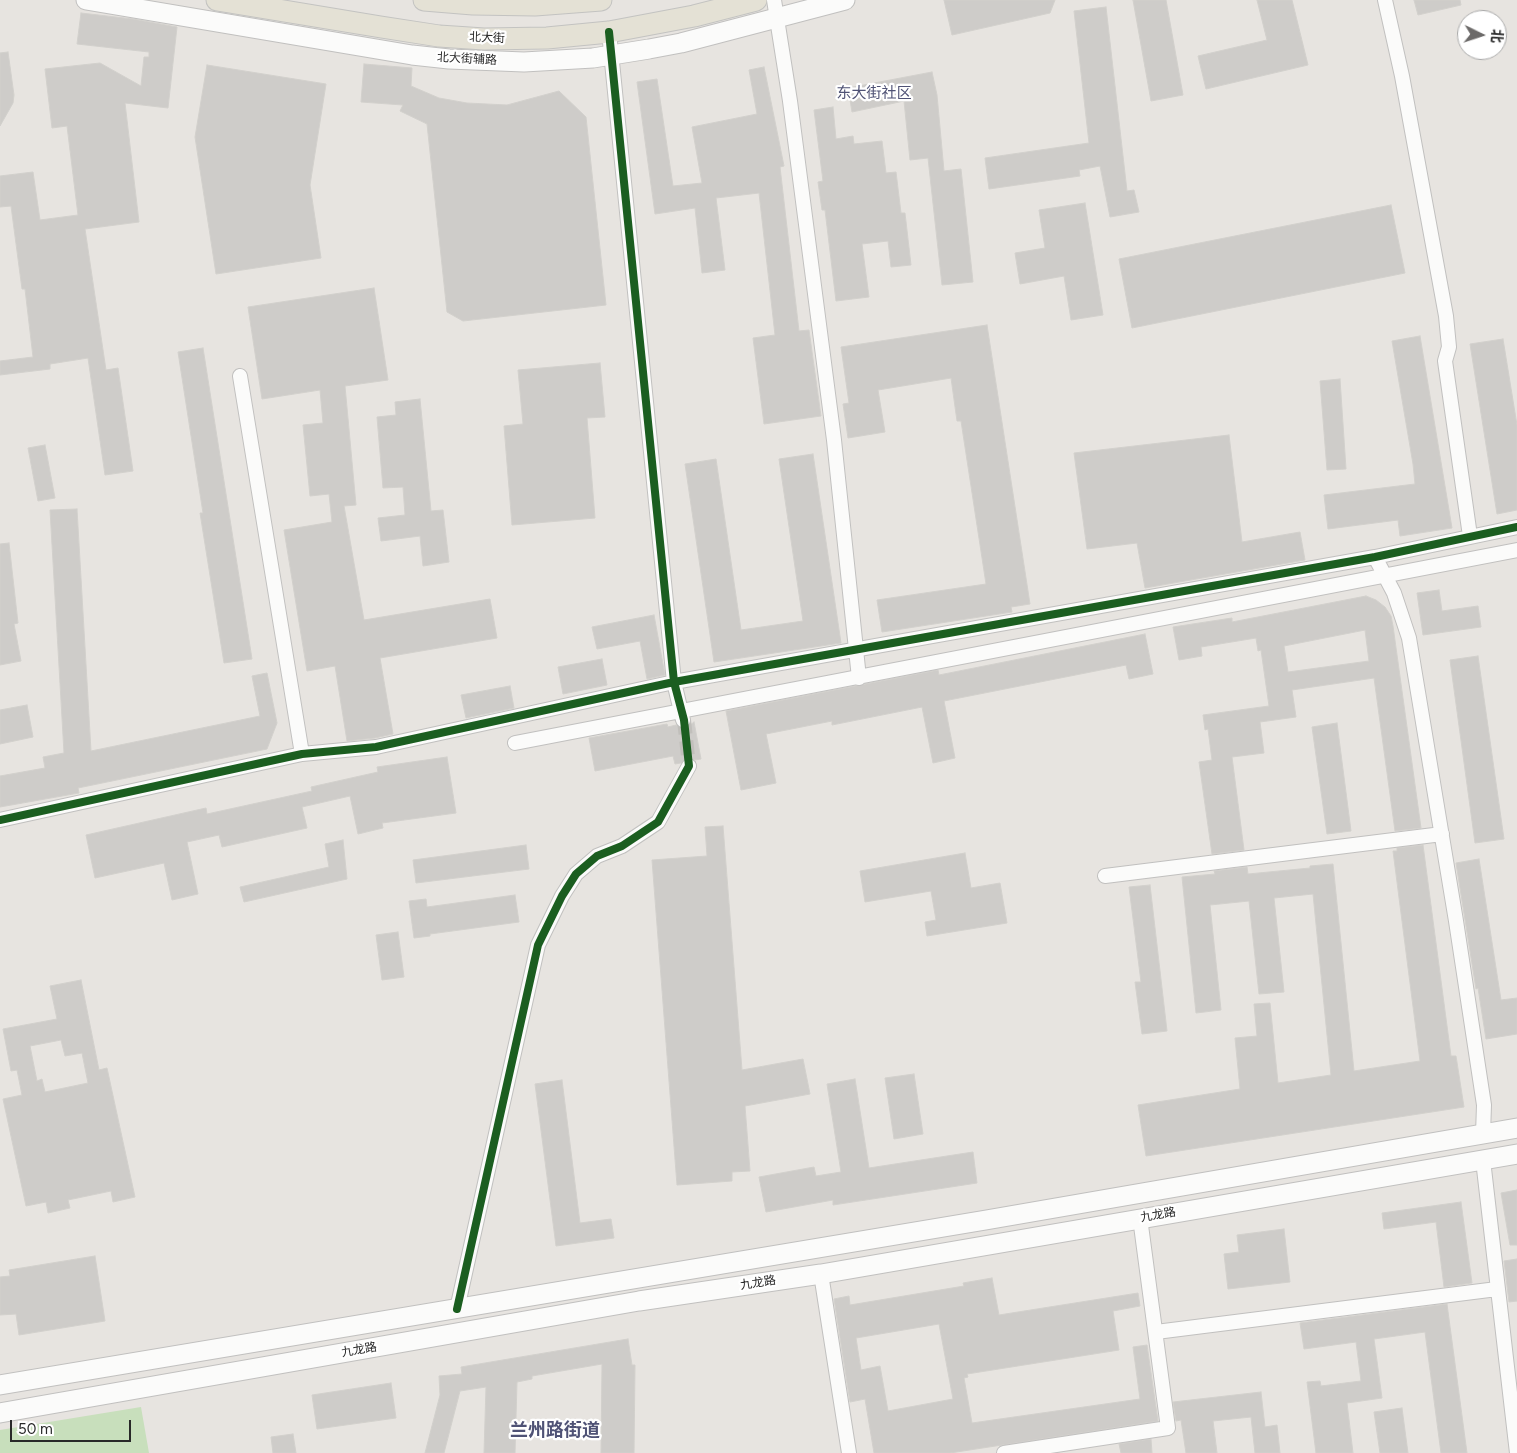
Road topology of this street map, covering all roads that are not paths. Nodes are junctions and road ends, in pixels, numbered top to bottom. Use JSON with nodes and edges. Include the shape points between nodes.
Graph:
{"nodes":[{"id":1,"x":86,"y":0,"type":"edge"},
{"id":2,"x":217,"y":0,"type":"edge"},
{"id":3,"x":424,"y":0,"type":"edge"},
{"id":4,"x":601,"y":0,"type":"edge"},
{"id":5,"x":756,"y":0,"type":"edge"},
{"id":6,"x":845,"y":0,"type":"edge"},
{"id":7,"x":1385,"y":0,"type":"edge"},
{"id":8,"x":775,"y":9,"type":"edge"},
{"id":9,"x":609,"y":32,"type":"junction"},
{"id":10,"x":611,"y":55,"type":"junction"},
{"id":11,"x":240,"y":376,"type":"dead end"},
{"id":12,"x":1517,"y":527,"type":"edge"},
{"id":13,"x":1470,"y":536,"type":"junction"},
{"id":14,"x":1517,"y":550,"type":"edge"},
{"id":15,"x":1375,"y":557,"type":"junction"},
{"id":16,"x":1385,"y":577,"type":"junction"},
{"id":17,"x":856,"y":650,"type":"junction"},
{"id":18,"x":859,"y":678,"type":"junction"},
{"id":19,"x":674,"y":682,"type":"junction"},
{"id":20,"x":683,"y":716,"type":"junction"},
{"id":21,"x":514,"y":743,"type":"dead end"},
{"id":22,"x":302,"y":754,"type":"junction"},
{"id":23,"x":688,"y":766,"type":"tunnel mouth"},
{"id":24,"x":0,"y":820,"type":"edge"},
{"id":25,"x":1442,"y":834,"type":"junction"},
{"id":26,"x":1105,"y":876,"type":"dead end"},
{"id":27,"x":1517,"y":1128,"type":"edge"},
{"id":28,"x":1483,"y":1134,"type":"junction"},
{"id":29,"x":1517,"y":1154,"type":"edge"},
{"id":30,"x":1483,"y":1160,"type":"junction"},
{"id":31,"x":1140,"y":1218,"type":"junction"},
{"id":32,"x":821,"y":1274,"type":"junction"},
{"id":33,"x":1497,"y":1288,"type":"junction"},
{"id":34,"x":457,"y":1309,"type":"junction"},
{"id":35,"x":1156,"y":1332,"type":"junction"},
{"id":36,"x":0,"y":1385,"type":"edge"},
{"id":37,"x":0,"y":1413,"type":"edge"},
{"id":38,"x":849,"y":1453,"type":"edge"},
{"id":39,"x":1004,"y":1453,"type":"edge"},
{"id":40,"x":1517,"y":1453,"type":"edge"}],
"edges":[{"from":1,"to":10,"type":"main road","name":"北大街辅路","via":[[448,59],[524,62]]},
{"from":2,"to":9,"type":"main road","name":"北大街","via":[[439,36],[516,39]]},
{"from":3,"to":4,"type":"main road","via":[[535,5]]},
{"from":5,"to":9,"type":"main road","name":"北大街"},
{"from":6,"to":8,"type":"main road","name":"北大街辅路"},
{"from":7,"to":13,"type":"street","via":[[1446,316],[1448,347],[1445,361]]},
{"from":8,"to":10,"type":"main road","name":"北大街辅路","via":[[681,43]]},
{"from":8,"to":17,"type":"street","via":[[834,440]]},
{"from":9,"to":10,"type":"street"},
{"from":10,"to":19,"type":"street"},
{"from":11,"to":22,"type":"street"},
{"from":12,"to":13,"type":"street"},
{"from":13,"to":15,"type":"street"},
{"from":14,"to":16,"type":"street"},
{"from":15,"to":16,"type":"street"},
{"from":15,"to":17,"type":"street"},
{"from":16,"to":18,"type":"street"},
{"from":16,"to":25,"type":"street","via":[[1394,593],[1409,638]]},
{"from":17,"to":18,"type":"street"},
{"from":17,"to":19,"type":"street"},
{"from":18,"to":20,"type":"street"},
{"from":19,"to":20,"type":"street"},
{"from":19,"to":22,"type":"street","via":[[376,747]]},
{"from":20,"to":21,"type":"street"},
{"from":22,"to":24,"type":"street"},
{"from":23,"to":34,"type":"street","via":[[658,822],[622,846],[597,856],[576,874],[538,946]]},
{"from":25,"to":26,"type":"street"},
{"from":25,"to":28,"type":"street","via":[[1484,1105]]},
{"from":27,"to":28,"type":"main road","name":"九龙路"},
{"from":28,"to":34,"type":"main road","name":"九龙路"},
{"from":29,"to":30,"type":"main road","name":"九龙路"},
{"from":30,"to":31,"type":"main road","name":"九龙路"},
{"from":30,"to":33,"type":"street"},
{"from":31,"to":32,"type":"main road","name":"九龙路"},
{"from":31,"to":35,"type":"street"},
{"from":32,"to":37,"type":"main road","name":"九龙路","via":[[639,1301]]},
{"from":32,"to":38,"type":"street"},
{"from":33,"to":35,"type":"street"},
{"from":33,"to":40,"type":"street"},
{"from":34,"to":36,"type":"main road","name":"九龙路"},
{"from":35,"to":39,"type":"street","via":[[1168,1428]]}]}
